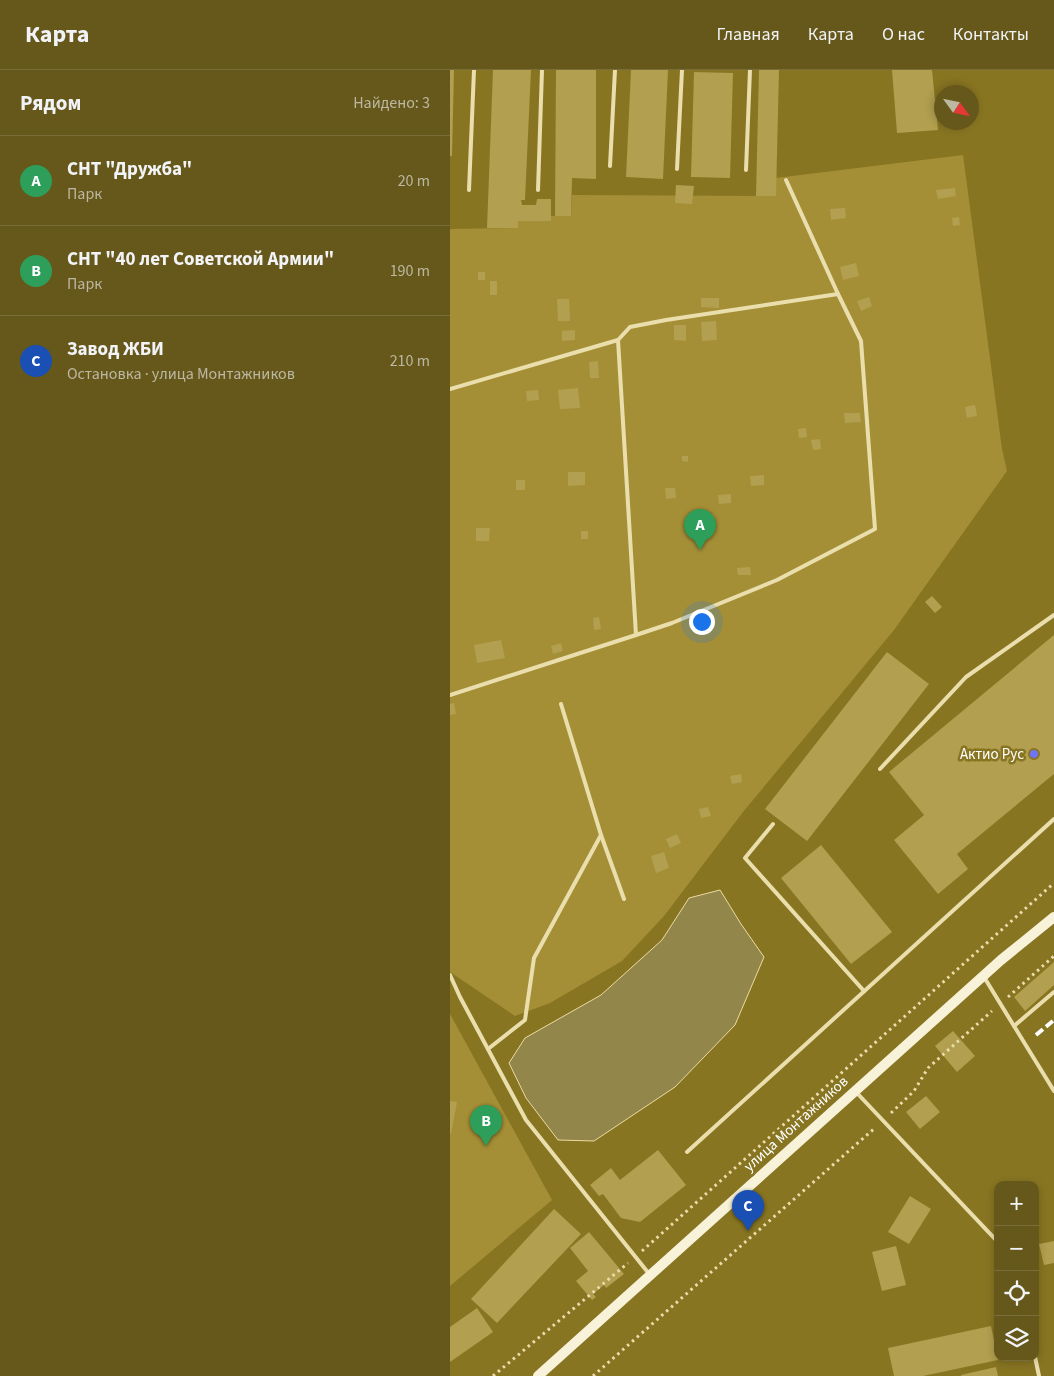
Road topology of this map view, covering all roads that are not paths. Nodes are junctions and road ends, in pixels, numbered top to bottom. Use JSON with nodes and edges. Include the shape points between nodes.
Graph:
{"nodes":[{"id":1,"x":474,"y":70,"type":"edge"},
{"id":2,"x":542,"y":70,"type":"edge"},
{"id":3,"x":615,"y":70,"type":"edge"},
{"id":4,"x":682,"y":70,"type":"edge"},
{"id":5,"x":750,"y":70,"type":"edge"},
{"id":6,"x":610,"y":166,"type":"dead end"},
{"id":7,"x":677,"y":169,"type":"dead end"},
{"id":8,"x":746,"y":170,"type":"dead end"},
{"id":9,"x":786,"y":180,"type":"dead end"},
{"id":10,"x":469,"y":190,"type":"dead end"},
{"id":11,"x":538,"y":190,"type":"dead end"},
{"id":12,"x":838,"y":294,"type":"junction"},
{"id":13,"x":618,"y":340,"type":"junction"},
{"id":14,"x":450,"y":389,"type":"edge"},
{"id":15,"x":1054,"y":615,"type":"edge"},
{"id":16,"x":636,"y":635,"type":"junction"},
{"id":17,"x":450,"y":695,"type":"edge"},
{"id":18,"x":561,"y":704,"type":"dead end"},
{"id":19,"x":880,"y":770,"type":"dead end"},
{"id":20,"x":1054,"y":818,"type":"edge"},
{"id":21,"x":773,"y":824,"type":"dead end"},
{"id":22,"x":601,"y":835,"type":"junction"},
{"id":23,"x":624,"y":898,"type":"dead end"},
{"id":24,"x":1054,"y":917,"type":"edge"},
{"id":25,"x":450,"y":975,"type":"edge"},
{"id":26,"x":984,"y":976,"type":"junction"},
{"id":27,"x":864,"y":991,"type":"junction"},
{"id":28,"x":1054,"y":992,"type":"edge"},
{"id":29,"x":1014,"y":1026,"type":"junction"},
{"id":30,"x":488,"y":1049,"type":"junction"},
{"id":31,"x":855,"y":1090,"type":"junction"},
{"id":32,"x":1054,"y":1091,"type":"edge"},
{"id":33,"x":687,"y":1152,"type":"dead end"},
{"id":34,"x":994,"y":1238,"type":"edge"},
{"id":35,"x":650,"y":1275,"type":"junction"},
{"id":36,"x":1036,"y":1361,"type":"edge"},
{"id":37,"x":538,"y":1376,"type":"edge"},
{"id":38,"x":1039,"y":1376,"type":"edge"}],
"edges":[{"from":1,"to":10,"type":"lane"},
{"from":2,"to":11,"type":"lane"},
{"from":3,"to":6,"type":"lane"},
{"from":4,"to":7,"type":"lane"},
{"from":5,"to":8,"type":"lane"},
{"from":9,"to":12,"type":"lane"},
{"from":12,"to":13,"type":"lane","via":[[630,327]]},
{"from":12,"to":16,"type":"lane","via":[[861,342],[875,529],[777,580]]},
{"from":13,"to":14,"type":"lane"},
{"from":13,"to":16,"type":"lane"},
{"from":15,"to":19,"type":"lane","via":[[966,677]]},
{"from":16,"to":17,"type":"lane"},
{"from":18,"to":22,"type":"lane"},
{"from":20,"to":27,"type":"lane"},
{"from":21,"to":27,"type":"lane","via":[[745,858]]},
{"from":22,"to":23,"type":"lane"},
{"from":22,"to":30,"type":"lane","via":[[534,958],[525,1020]]},
{"from":24,"to":26,"type":"main road","name":"улица Монтажников"},
{"from":25,"to":30,"type":"lane"},
{"from":26,"to":29,"type":"lane"},
{"from":26,"to":31,"type":"main road","name":"улица Монтажников"},
{"from":27,"to":33,"type":"lane"},
{"from":28,"to":29,"type":"lane"},
{"from":29,"to":32,"type":"lane"},
{"from":30,"to":35,"type":"lane","via":[[526,1120]]},
{"from":31,"to":34,"type":"lane"},
{"from":31,"to":35,"type":"main road","name":"улица Монтажников"},
{"from":35,"to":37,"type":"main road","name":"улица Монтажников"},
{"from":36,"to":38,"type":"lane"}]}
